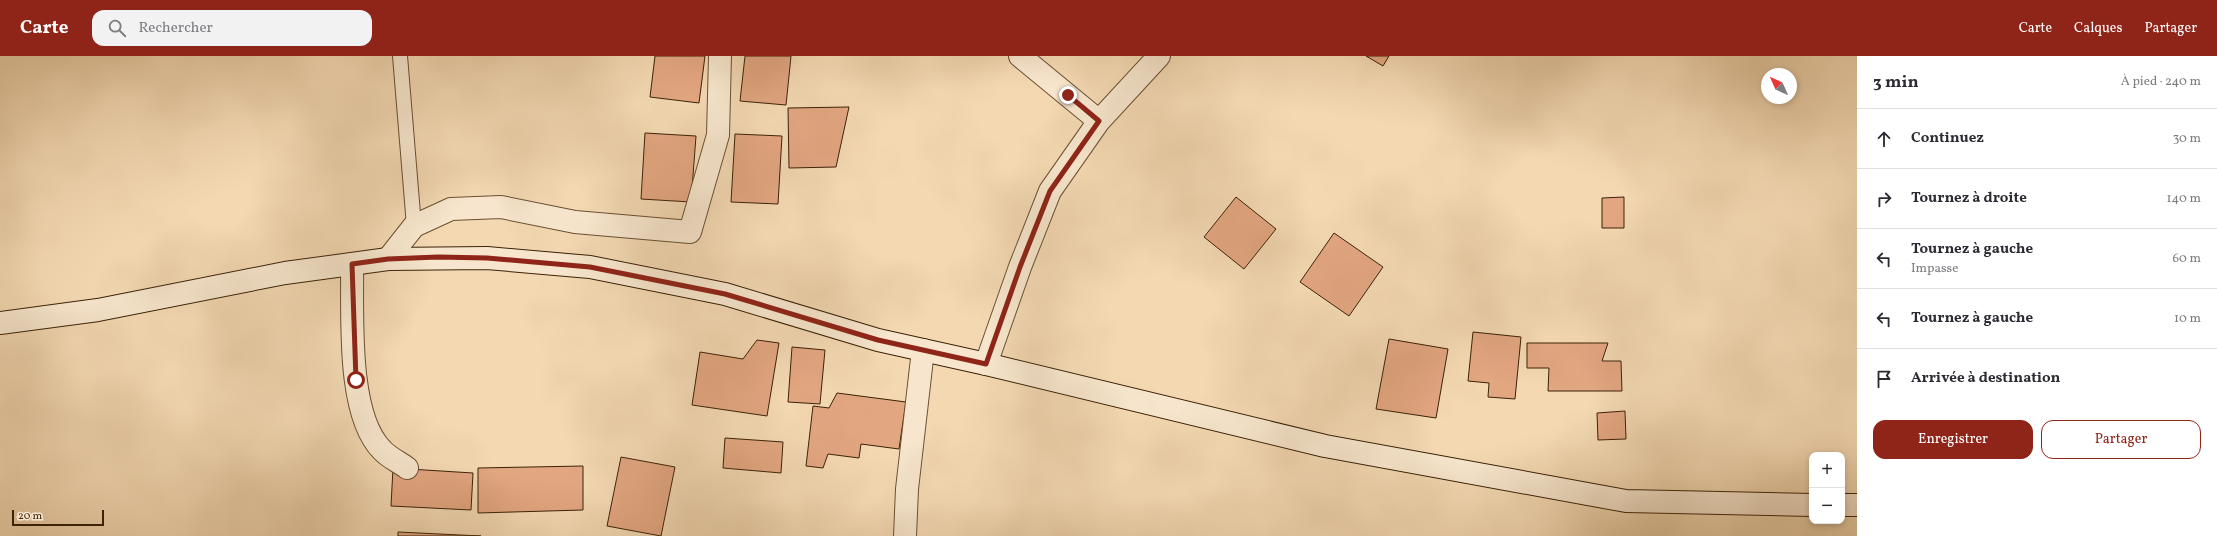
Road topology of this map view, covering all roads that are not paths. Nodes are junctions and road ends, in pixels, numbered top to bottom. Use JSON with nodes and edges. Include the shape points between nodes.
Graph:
{"nodes":[{"id":1,"x":400,"y":56,"type":"edge"},
{"id":2,"x":720,"y":56,"type":"edge"},
{"id":3,"x":1020,"y":56,"type":"edge"},
{"id":4,"x":1159,"y":56,"type":"edge"},
{"id":5,"x":1099,"y":121,"type":"junction"},
{"id":6,"x":414,"y":226,"type":"junction"},
{"id":7,"x":388,"y":259,"type":"junction"},
{"id":8,"x":352,"y":264,"type":"junction"},
{"id":9,"x":0,"y":323,"type":"edge"},
{"id":10,"x":923,"y":350,"type":"junction"},
{"id":11,"x":986,"y":364,"type":"junction"},
{"id":12,"x":407,"y":468,"type":"dead end"},
{"id":13,"x":1809,"y":505,"type":"edge"},
{"id":14,"x":1845,"y":505,"type":"edge"},
{"id":15,"x":1857,"y":505,"type":"edge"},
{"id":16,"x":905,"y":536,"type":"edge"}],
"edges":[{"from":1,"to":6,"type":"lane"},
{"from":2,"to":6,"type":"street","via":[[718,135],[690,232],[575,222],[501,207],[451,209]]},
{"from":3,"to":5,"type":"street"},
{"from":4,"to":5,"type":"street"},
{"from":5,"to":11,"type":"street","via":[[1050,191]]},
{"from":6,"to":7,"type":"street"},
{"from":7,"to":8,"type":"street"},
{"from":7,"to":10,"type":"street","via":[[487,258],[590,267],[725,294],[878,340]]},
{"from":8,"to":9,"type":"street","via":[[199,288],[98,310]]},
{"from":8,"to":12,"type":"street","via":[[356,380],[365,425],[382,450]]},
{"from":10,"to":11,"type":"street"},
{"from":10,"to":16,"type":"street","via":[[907,490]]},
{"from":11,"to":13,"type":"street","via":[[1326,446],[1626,501]]},
{"from":14,"to":15,"type":"street"}]}
